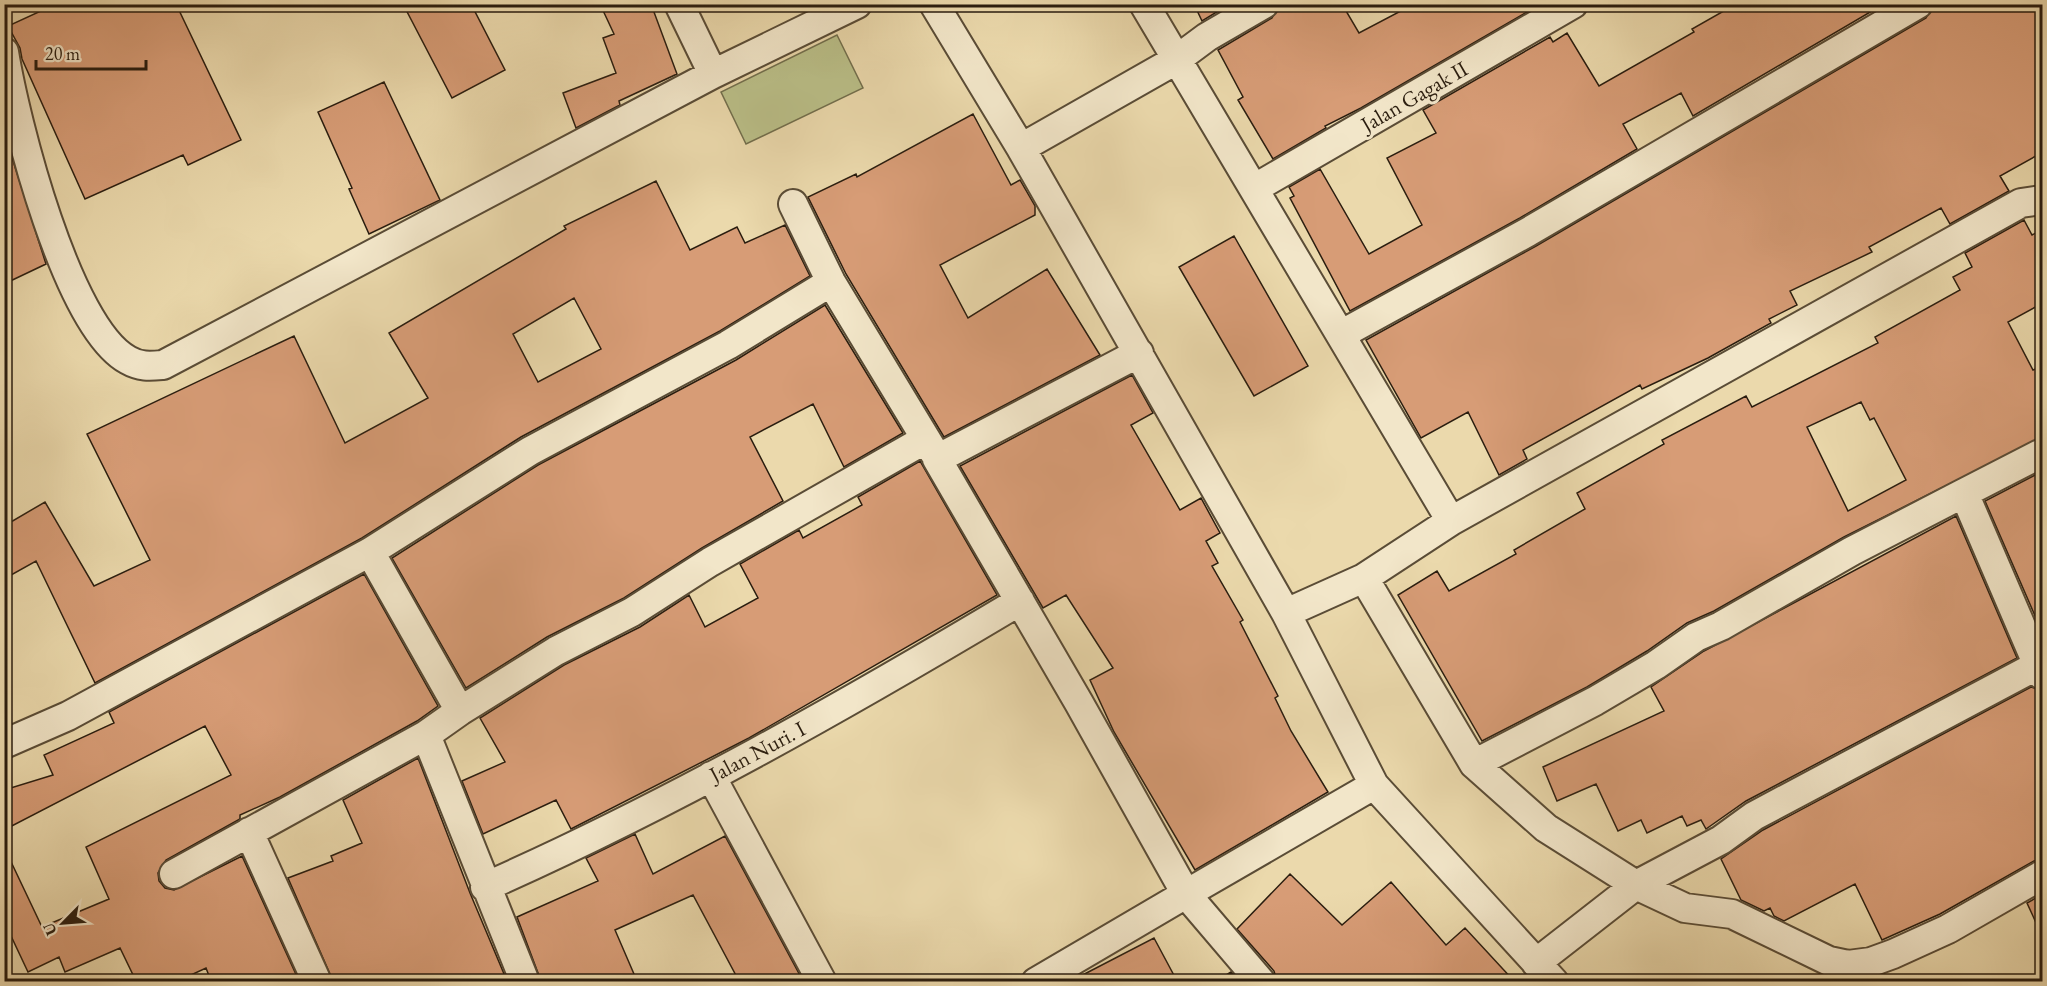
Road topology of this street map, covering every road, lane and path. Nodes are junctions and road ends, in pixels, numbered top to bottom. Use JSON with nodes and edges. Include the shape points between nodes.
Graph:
{"nodes":[{"id":1,"x":679,"y":4,"type":"edge"},
{"id":2,"x":857,"y":4,"type":"edge"},
{"id":3,"x":934,"y":4,"type":"edge"},
{"id":4,"x":1144,"y":4,"type":"edge"},
{"id":5,"x":1264,"y":4,"type":"edge"},
{"id":6,"x":1573,"y":4,"type":"edge"},
{"id":7,"x":1918,"y":4,"type":"edge"},
{"id":8,"x":4,"y":52,"type":"edge"},
{"id":9,"x":1176,"y":60,"type":"junction"},
{"id":10,"x":713,"y":74,"type":"junction"},
{"id":11,"x":8,"y":95,"type":"edge"},
{"id":12,"x":1021,"y":148,"type":"junction"},
{"id":13,"x":1255,"y":188,"type":"junction"},
{"id":14,"x":2043,"y":200,"type":"edge"},
{"id":15,"x":793,"y":204,"type":"dead end"},
{"id":16,"x":831,"y":282,"type":"junction"},
{"id":17,"x":1342,"y":334,"type":"junction"},
{"id":18,"x":1139,"y":353,"type":"junction"},
{"id":19,"x":932,"y":449,"type":"junction"},
{"id":20,"x":2043,"y":453,"type":"edge"},
{"id":21,"x":1964,"y":494,"type":"junction"},
{"id":22,"x":1451,"y":521,"type":"junction"},
{"id":23,"x":370,"y":552,"type":"junction"},
{"id":24,"x":1364,"y":578,"type":"junction"},
{"id":25,"x":1020,"y":601,"type":"junction"},
{"id":26,"x":1286,"y":614,"type":"junction"},
{"id":27,"x":2040,"y":670,"type":"edge"},
{"id":28,"x":460,"y":711,"type":"junction"},
{"id":29,"x":426,"y":735,"type":"junction"},
{"id":30,"x":4,"y":744,"type":"edge"},
{"id":31,"x":1474,"y":764,"type":"junction"},
{"id":32,"x":711,"y":776,"type":"junction"},
{"id":33,"x":1374,"y":785,"type":"junction"},
{"id":34,"x":249,"y":832,"type":"junction"},
{"id":35,"x":174,"y":874,"type":"dead end"},
{"id":36,"x":2043,"y":875,"type":"edge"},
{"id":37,"x":1636,"y":885,"type":"junction"},
{"id":38,"x":485,"y":887,"type":"junction"},
{"id":39,"x":1186,"y":894,"type":"junction"},
{"id":40,"x":1545,"y":972,"type":"edge"},
{"id":41,"x":317,"y":981,"type":"edge"},
{"id":42,"x":525,"y":981,"type":"edge"},
{"id":43,"x":822,"y":981,"type":"edge"},
{"id":44,"x":1036,"y":981,"type":"edge"},
{"id":45,"x":1261,"y":981,"type":"edge"}],
"edges":[{"from":1,"to":10,"type":"street"},
{"from":2,"to":10,"type":"street"},
{"from":3,"to":12,"type":"street"},
{"from":4,"to":9,"type":"street"},
{"from":5,"to":9,"type":"street"},
{"from":6,"to":13,"type":"street","name":"Jalan Gagak II"},
{"from":7,"to":17,"type":"street","via":[[1528,232]]},
{"from":8,"to":11,"type":"street"},
{"from":9,"to":12,"type":"street"},
{"from":9,"to":13,"type":"street"},
{"from":10,"to":11,"type":"street","via":[[163,365],[144,366],[127,360],[105,342],[76,296]]},
{"from":12,"to":18,"type":"street"},
{"from":13,"to":17,"type":"street"},
{"from":14,"to":22,"type":"street","via":[[2021,202]]},
{"from":15,"to":16,"type":"street"},
{"from":16,"to":19,"type":"street"},
{"from":16,"to":23,"type":"street","via":[[728,345],[530,452]]},
{"from":17,"to":22,"type":"street"},
{"from":18,"to":19,"type":"street"},
{"from":18,"to":26,"type":"street"},
{"from":19,"to":25,"type":"street"},
{"from":19,"to":28,"type":"street","via":[[730,550],[632,612],[556,651]]},
{"from":20,"to":21,"type":"street"},
{"from":21,"to":27,"type":"street"},
{"from":21,"to":31,"type":"street","via":[[1852,551],[1689,641],[1595,701]]},
{"from":22,"to":24,"type":"street"},
{"from":23,"to":28,"type":"street"},
{"from":23,"to":30,"type":"street","via":[[68,716]]},
{"from":24,"to":26,"type":"street"},
{"from":24,"to":31,"type":"street"},
{"from":25,"to":32,"type":"street","name":"Jalan Nuri. I","via":[[892,678]]},
{"from":25,"to":39,"type":"street"},
{"from":26,"to":33,"type":"street"},
{"from":27,"to":37,"type":"street","via":[[1754,816],[1721,840]]},
{"from":28,"to":29,"type":"street"},
{"from":29,"to":34,"type":"street"},
{"from":29,"to":38,"type":"street"},
{"from":31,"to":37,"type":"street","via":[[1546,828]]},
{"from":32,"to":38,"type":"street","name":"Jalan Nuri. I","via":[[578,846]]},
{"from":32,"to":43,"type":"street"},
{"from":33,"to":39,"type":"street"},
{"from":33,"to":40,"type":"street"},
{"from":34,"to":35,"type":"street"},
{"from":34,"to":41,"type":"street"},
{"from":36,"to":37,"type":"street","via":[[1893,954],[1871,962],[1848,964],[1829,961],[1732,914],[1685,908]]},
{"from":37,"to":40,"type":"street"},
{"from":38,"to":42,"type":"street"},
{"from":39,"to":44,"type":"street"},
{"from":39,"to":45,"type":"street"}]}
